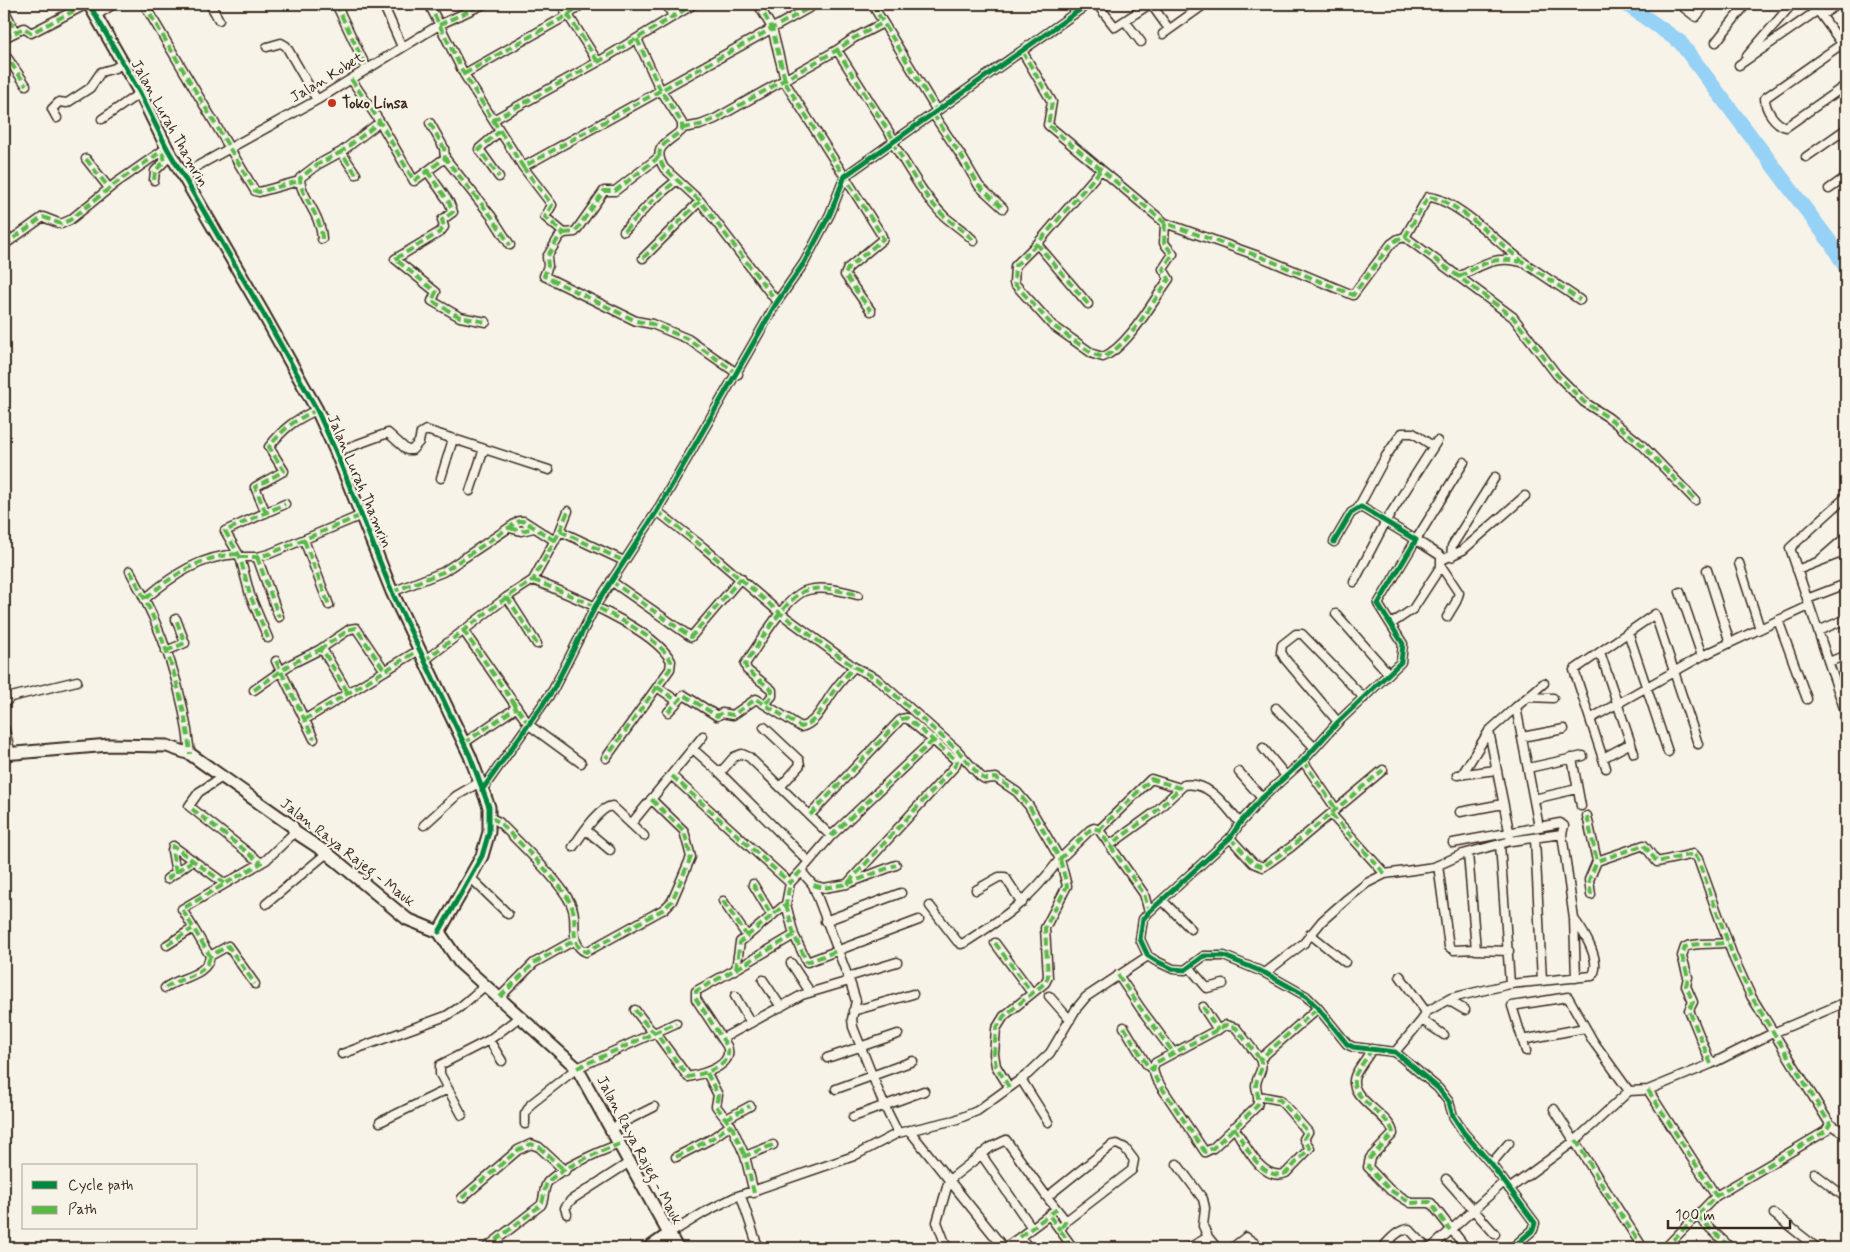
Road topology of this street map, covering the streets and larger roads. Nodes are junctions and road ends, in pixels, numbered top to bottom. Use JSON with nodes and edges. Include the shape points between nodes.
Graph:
{"nodes":[{"id":1,"x":88,"y":4,"type":"edge"},
{"id":2,"x":114,"y":4,"type":"edge"},
{"id":3,"x":144,"y":4,"type":"edge"},
{"id":4,"x":210,"y":4,"type":"edge"},
{"id":5,"x":336,"y":4,"type":"edge"},
{"id":6,"x":383,"y":4,"type":"edge"},
{"id":7,"x":430,"y":4,"type":"edge"},
{"id":8,"x":484,"y":4,"type":"edge"},
{"id":9,"x":561,"y":4,"type":"edge"},
{"id":10,"x":582,"y":4,"type":"edge"},
{"id":11,"x":666,"y":4,"type":"edge"},
{"id":12,"x":694,"y":4,"type":"edge"},
{"id":13,"x":758,"y":4,"type":"edge"},
{"id":14,"x":816,"y":4,"type":"edge"},
{"id":15,"x":872,"y":4,"type":"edge"},
{"id":16,"x":1088,"y":4,"type":"edge"},
{"id":17,"x":1098,"y":4,"type":"edge"},
{"id":18,"x":1150,"y":4,"type":"edge"},
{"id":19,"x":1205,"y":4,"type":"edge"},
{"id":20,"x":1678,"y":4,"type":"edge"},
{"id":21,"x":1706,"y":4,"type":"edge"},
{"id":22,"x":1746,"y":4,"type":"edge"},
{"id":23,"x":1792,"y":4,"type":"edge"},
{"id":24,"x":1838,"y":4,"type":"edge"},
{"id":25,"x":473,"y":7,"type":"edge"},
{"id":26,"x":4,"y":9,"type":"edge"},
{"id":27,"x":1817,"y":9,"type":"edge"},
{"id":28,"x":97,"y":15,"type":"junction"},
{"id":29,"x":568,"y":16,"type":"junction"},
{"id":30,"x":673,"y":16,"type":"junction"},
{"id":31,"x":219,"y":20,"type":"dead end"},
{"id":32,"x":1124,"y":21,"type":"junction"},
{"id":33,"x":883,"y":23,"type":"junction"},
{"id":34,"x":439,"y":25,"type":"junction"},
{"id":35,"x":772,"y":28,"type":"junction"},
{"id":36,"x":15,"y":32,"type":"junction"},
{"id":37,"x":4,"y":38,"type":"edge"},
{"id":38,"x":637,"y":39,"type":"junction"},
{"id":39,"x":1141,"y":42,"type":"dead end"},
{"id":40,"x":1716,"y":42,"type":"dead end"},
{"id":41,"x":1845,"y":44,"type":"edge"},
{"id":42,"x":402,"y":47,"type":"junction"},
{"id":43,"x":267,"y":48,"type":"dead end"},
{"id":44,"x":837,"y":50,"type":"junction"},
{"id":45,"x":1022,"y":51,"type":"junction"},
{"id":46,"x":4,"y":52,"type":"edge"},
{"id":47,"x":598,"y":62,"type":"junction"},
{"id":48,"x":123,"y":63,"type":"junction"},
{"id":49,"x":367,"y":69,"type":"junction"},
{"id":50,"x":464,"y":74,"type":"junction"},
{"id":51,"x":351,"y":79,"type":"junction"},
{"id":52,"x":784,"y":79,"type":"junction"},
{"id":53,"x":26,"y":85,"type":"dead end"},
{"id":54,"x":1846,"y":85,"type":"edge"},
{"id":55,"x":660,"y":89,"type":"junction"},
{"id":56,"x":140,"y":93,"type":"junction"},
{"id":57,"x":317,"y":100,"type":"junction"},
{"id":58,"x":935,"y":112,"type":"junction"},
{"id":59,"x":57,"y":118,"type":"dead end"},
{"id":60,"x":102,"y":119,"type":"dead end"},
{"id":61,"x":493,"y":120,"type":"junction"},
{"id":62,"x":380,"y":122,"type":"junction"},
{"id":63,"x":430,"y":123,"type":"dead end"},
{"id":64,"x":683,"y":128,"type":"junction"},
{"id":65,"x":1846,"y":129,"type":"edge"},
{"id":66,"x":500,"y":131,"type":"junction"},
{"id":67,"x":893,"y":141,"type":"junction"},
{"id":68,"x":231,"y":148,"type":"junction"},
{"id":69,"x":164,"y":150,"type":"junction"},
{"id":70,"x":341,"y":152,"type":"junction"},
{"id":71,"x":659,"y":157,"type":"junction"},
{"id":72,"x":1806,"y":157,"type":"dead end"},
{"id":73,"x":445,"y":158,"type":"junction"},
{"id":74,"x":86,"y":159,"type":"dead end"},
{"id":75,"x":523,"y":167,"type":"junction"},
{"id":76,"x":427,"y":171,"type":"junction"},
{"id":77,"x":1100,"y":171,"type":"junction"},
{"id":78,"x":182,"y":174,"type":"junction"},
{"id":79,"x":356,"y":174,"type":"dead end"},
{"id":80,"x":845,"y":176,"type":"junction"},
{"id":81,"x":499,"y":177,"type":"dead end"},
{"id":82,"x":1846,"y":177,"type":"edge"},
{"id":83,"x":154,"y":180,"type":"dead end"},
{"id":84,"x":677,"y":180,"type":"junction"},
{"id":85,"x":300,"y":181,"type":"junction"},
{"id":86,"x":109,"y":188,"type":"junction"},
{"id":87,"x":1829,"y":189,"type":"dead end"},
{"id":88,"x":556,"y":198,"type":"dead end"},
{"id":89,"x":700,"y":202,"type":"junction"},
{"id":90,"x":552,"y":205,"type":"junction"},
{"id":91,"x":1003,"y":208,"type":"dead end"},
{"id":92,"x":1164,"y":224,"type":"junction"},
{"id":93,"x":624,"y":231,"type":"dead end"},
{"id":94,"x":564,"y":233,"type":"junction"},
{"id":95,"x":1405,"y":238,"type":"junction"},
{"id":96,"x":322,"y":239,"type":"dead end"},
{"id":97,"x":974,"y":241,"type":"dead end"},
{"id":98,"x":1037,"y":244,"type":"junction"},
{"id":99,"x":4,"y":245,"type":"edge"},
{"id":100,"x":510,"y":245,"type":"dead end"},
{"id":101,"x":643,"y":258,"type":"dead end"},
{"id":102,"x":1525,"y":263,"type":"junction"},
{"id":103,"x":1459,"y":277,"type":"junction"},
{"id":104,"x":1580,"y":300,"type":"dead end"},
{"id":105,"x":777,"y":302,"type":"junction"},
{"id":106,"x":1088,"y":304,"type":"dead end"},
{"id":107,"x":871,"y":312,"type":"dead end"},
{"id":108,"x":486,"y":322,"type":"dead end"},
{"id":109,"x":738,"y":374,"type":"junction"},
{"id":110,"x":317,"y":410,"type":"junction"},
{"id":111,"x":453,"y":439,"type":"junction"},
{"id":112,"x":484,"y":449,"type":"junction"},
{"id":113,"x":336,"y":452,"type":"junction"},
{"id":114,"x":1464,"y":462,"type":"dead end"},
{"id":115,"x":549,"y":470,"type":"dead end"},
{"id":116,"x":1495,"y":477,"type":"dead end"},
{"id":117,"x":441,"y":478,"type":"dead end"},
{"id":118,"x":470,"y":491,"type":"dead end"},
{"id":119,"x":1525,"y":496,"type":"dead end"},
{"id":120,"x":1846,"y":498,"type":"edge"},
{"id":121,"x":1695,"y":500,"type":"dead end"},
{"id":122,"x":285,"y":504,"type":"dead end"},
{"id":123,"x":1358,"y":508,"type":"junction"},
{"id":124,"x":568,"y":511,"type":"dead end"},
{"id":125,"x":657,"y":511,"type":"junction"},
{"id":126,"x":266,"y":512,"type":"junction"},
{"id":127,"x":362,"y":515,"type":"junction"},
{"id":128,"x":1386,"y":521,"type":"junction"},
{"id":129,"x":560,"y":531,"type":"junction"},
{"id":130,"x":1846,"y":537,"type":"edge"},
{"id":131,"x":304,"y":540,"type":"junction"},
{"id":132,"x":1416,"y":540,"type":"junction"},
{"id":133,"x":555,"y":541,"type":"junction"},
{"id":134,"x":1334,"y":542,"type":"dead end"},
{"id":135,"x":1846,"y":550,"type":"edge"},
{"id":136,"x":239,"y":555,"type":"junction"},
{"id":137,"x":257,"y":557,"type":"junction"},
{"id":138,"x":1451,"y":557,"type":"junction"},
{"id":139,"x":624,"y":561,"type":"junction"},
{"id":140,"x":1817,"y":562,"type":"junction"},
{"id":141,"x":1442,"y":563,"type":"junction"},
{"id":142,"x":1738,"y":563,"type":"dead end"},
{"id":143,"x":130,"y":570,"type":"dead end"},
{"id":144,"x":1707,"y":570,"type":"dead end"},
{"id":145,"x":1797,"y":570,"type":"junction"},
{"id":146,"x":741,"y":578,"type":"junction"},
{"id":147,"x":533,"y":580,"type":"junction"},
{"id":148,"x":611,"y":581,"type":"junction"},
{"id":149,"x":1354,"y":582,"type":"dead end"},
{"id":150,"x":1846,"y":584,"type":"edge"},
{"id":151,"x":392,"y":592,"type":"junction"},
{"id":152,"x":1680,"y":592,"type":"dead end"},
{"id":153,"x":858,"y":595,"type":"dead end"},
{"id":154,"x":507,"y":597,"type":"junction"},
{"id":155,"x":146,"y":598,"type":"junction"},
{"id":156,"x":1808,"y":603,"type":"junction"},
{"id":157,"x":330,"y":605,"type":"dead end"},
{"id":158,"x":596,"y":605,"type":"junction"},
{"id":159,"x":780,"y":613,"type":"junction"},
{"id":160,"x":1336,"y":614,"type":"dead end"},
{"id":161,"x":279,"y":617,"type":"dead end"},
{"id":162,"x":1447,"y":617,"type":"dead end"},
{"id":163,"x":176,"y":618,"type":"dead end"},
{"id":164,"x":1846,"y":619,"type":"edge"},
{"id":165,"x":1778,"y":620,"type":"junction"},
{"id":166,"x":1391,"y":624,"type":"junction"},
{"id":167,"x":1760,"y":629,"type":"junction"},
{"id":168,"x":463,"y":630,"type":"junction"},
{"id":169,"x":1818,"y":631,"type":"junction"},
{"id":170,"x":1628,"y":632,"type":"junction"},
{"id":171,"x":268,"y":638,"type":"dead end"},
{"id":172,"x":1730,"y":643,"type":"junction"},
{"id":173,"x":537,"y":644,"type":"dead end"},
{"id":174,"x":319,"y":650,"type":"junction"},
{"id":175,"x":166,"y":651,"type":"junction"},
{"id":176,"x":1600,"y":652,"type":"junction"},
{"id":177,"x":1846,"y":655,"type":"edge"},
{"id":178,"x":422,"y":656,"type":"junction"},
{"id":179,"x":1702,"y":656,"type":"junction"},
{"id":180,"x":276,"y":661,"type":"dead end"},
{"id":181,"x":1829,"y":662,"type":"junction"},
{"id":182,"x":854,"y":667,"type":"junction"},
{"id":183,"x":281,"y":671,"type":"junction"},
{"id":184,"x":385,"y":671,"type":"junction"},
{"id":185,"x":1675,"y":671,"type":"junction"},
{"id":186,"x":1389,"y":674,"type":"junction"},
{"id":187,"x":77,"y":681,"type":"dead end"},
{"id":188,"x":1544,"y":683,"type":"dead end"},
{"id":189,"x":657,"y":687,"type":"junction"},
{"id":190,"x":1646,"y":687,"type":"junction"},
{"id":191,"x":254,"y":690,"type":"dead end"},
{"id":192,"x":348,"y":693,"type":"junction"},
{"id":193,"x":1843,"y":693,"type":"edge"},
{"id":194,"x":1528,"y":697,"type":"junction"},
{"id":195,"x":1364,"y":698,"type":"junction"},
{"id":196,"x":1553,"y":698,"type":"dead end"},
{"id":197,"x":677,"y":700,"type":"junction"},
{"id":198,"x":1806,"y":700,"type":"dead end"},
{"id":199,"x":4,"y":702,"type":"edge"},
{"id":200,"x":766,"y":703,"type":"junction"},
{"id":201,"x":1618,"y":704,"type":"junction"},
{"id":202,"x":1516,"y":707,"type":"junction"},
{"id":203,"x":517,"y":708,"type":"junction"},
{"id":204,"x":1276,"y":708,"type":"dead end"},
{"id":205,"x":668,"y":712,"type":"dead end"},
{"id":206,"x":1846,"y":714,"type":"edge"},
{"id":207,"x":1590,"y":719,"type":"junction"},
{"id":208,"x":304,"y":720,"type":"junction"},
{"id":209,"x":1338,"y":722,"type":"junction"},
{"id":210,"x":529,"y":725,"type":"junction"},
{"id":211,"x":4,"y":727,"type":"edge"},
{"id":212,"x":764,"y":727,"type":"dead end"},
{"id":213,"x":1564,"y":729,"type":"dead end"},
{"id":214,"x":1489,"y":731,"type":"junction"},
{"id":215,"x":939,"y":734,"type":"junction"},
{"id":216,"x":704,"y":736,"type":"dead end"},
{"id":217,"x":1522,"y":737,"type":"junction"},
{"id":218,"x":314,"y":740,"type":"dead end"},
{"id":219,"x":933,"y":740,"type":"junction"},
{"id":220,"x":464,"y":742,"type":"junction"},
{"id":221,"x":1631,"y":743,"type":"junction"},
{"id":222,"x":1698,"y":744,"type":"dead end"},
{"id":223,"x":1263,"y":748,"type":"dead end"},
{"id":224,"x":1314,"y":748,"type":"junction"},
{"id":225,"x":692,"y":749,"type":"junction"},
{"id":226,"x":1668,"y":752,"type":"dead end"},
{"id":227,"x":1634,"y":753,"type":"dead end"},
{"id":228,"x":7,"y":754,"type":"edge"},
{"id":229,"x":190,"y":754,"type":"junction"},
{"id":230,"x":1583,"y":756,"type":"dead end"},
{"id":231,"x":606,"y":758,"type":"dead end"},
{"id":232,"x":1572,"y":758,"type":"junction"},
{"id":233,"x":1603,"y":758,"type":"junction"},
{"id":234,"x":1303,"y":761,"type":"junction"},
{"id":235,"x":581,"y":763,"type":"dead end"},
{"id":236,"x":1528,"y":768,"type":"junction"},
{"id":237,"x":1606,"y":768,"type":"dead end"},
{"id":238,"x":1382,"y":770,"type":"dead end"},
{"id":239,"x":1496,"y":770,"type":"junction"},
{"id":240,"x":1239,"y":772,"type":"dead end"},
{"id":241,"x":720,"y":773,"type":"junction"},
{"id":242,"x":224,"y":776,"type":"junction"},
{"id":243,"x":672,"y":776,"type":"junction"},
{"id":244,"x":1286,"y":776,"type":"junction"},
{"id":245,"x":481,"y":786,"type":"junction"},
{"id":246,"x":781,"y":786,"type":"junction"},
{"id":247,"x":1180,"y":788,"type":"junction"},
{"id":248,"x":1577,"y":789,"type":"junction"},
{"id":249,"x":1262,"y":798,"type":"junction"},
{"id":250,"x":651,"y":799,"type":"junction"},
{"id":251,"x":1534,"y":799,"type":"junction"},
{"id":252,"x":1503,"y":804,"type":"junction"},
{"id":253,"x":1580,"y":806,"type":"dead end"},
{"id":254,"x":1334,"y":811,"type":"junction"},
{"id":255,"x":1460,"y":812,"type":"dead end"},
{"id":256,"x":810,"y":815,"type":"junction"},
{"id":257,"x":1587,"y":816,"type":"dead end"},
{"id":258,"x":491,"y":818,"type":"junction"},
{"id":259,"x":1240,"y":823,"type":"junction"},
{"id":260,"x":631,"y":824,"type":"junction"},
{"id":261,"x":424,"y":825,"type":"dead end"},
{"id":262,"x":1539,"y":827,"type":"junction"},
{"id":263,"x":586,"y":830,"type":"junction"},
{"id":264,"x":1099,"y":830,"type":"junction"},
{"id":265,"x":295,"y":832,"type":"junction"},
{"id":266,"x":1562,"y":834,"type":"junction"},
{"id":267,"x":644,"y":836,"type":"dead end"},
{"id":268,"x":831,"y":836,"type":"junction"},
{"id":269,"x":1510,"y":836,"type":"junction"},
{"id":270,"x":1230,"y":838,"type":"junction"},
{"id":271,"x":1535,"y":838,"type":"junction"},
{"id":272,"x":1453,"y":843,"type":"dead end"},
{"id":273,"x":1500,"y":844,"type":"junction"},
{"id":274,"x":1110,"y":845,"type":"junction"},
{"id":275,"x":573,"y":847,"type":"dead end"},
{"id":276,"x":610,"y":850,"type":"dead end"},
{"id":277,"x":327,"y":853,"type":"junction"},
{"id":278,"x":1468,"y":853,"type":"junction"},
{"id":279,"x":1060,"y":859,"type":"junction"},
{"id":280,"x":193,"y":860,"type":"junction"},
{"id":281,"x":808,"y":861,"type":"junction"},
{"id":282,"x":1598,"y":861,"type":"junction"},
{"id":283,"x":261,"y":863,"type":"junction"},
{"id":284,"x":896,"y":865,"type":"dead end"},
{"id":285,"x":1438,"y":865,"type":"junction"},
{"id":286,"x":801,"y":871,"type":"junction"},
{"id":287,"x":176,"y":873,"type":"junction"},
{"id":288,"x":1385,"y":874,"type":"junction"},
{"id":289,"x":471,"y":878,"type":"junction"},
{"id":290,"x":167,"y":879,"type":"dead end"},
{"id":291,"x":224,"y":883,"type":"junction"},
{"id":292,"x":752,"y":884,"type":"dead end"},
{"id":293,"x":790,"y":884,"type":"junction"},
{"id":294,"x":847,"y":884,"type":"junction"},
{"id":295,"x":813,"y":885,"type":"junction"},
{"id":296,"x":976,"y":890,"type":"dead end"},
{"id":297,"x":901,"y":893,"type":"dead end"},
{"id":298,"x":1591,"y":895,"type":"dead end"},
{"id":299,"x":1162,"y":900,"type":"junction"},
{"id":300,"x":723,"y":901,"type":"dead end"},
{"id":301,"x":1022,"y":903,"type":"junction"},
{"id":302,"x":266,"y":904,"type":"dead end"},
{"id":303,"x":786,"y":904,"type":"junction"},
{"id":304,"x":930,"y":906,"type":"dead end"},
{"id":305,"x":1149,"y":912,"type":"junction"},
{"id":306,"x":508,"y":914,"type":"dead end"},
{"id":307,"x":772,"y":916,"type":"junction"},
{"id":308,"x":1574,"y":919,"type":"junction"},
{"id":309,"x":920,"y":920,"type":"dead end"},
{"id":310,"x":825,"y":921,"type":"junction"},
{"id":311,"x":192,"y":929,"type":"junction"},
{"id":312,"x":1191,"y":929,"type":"dead end"},
{"id":313,"x":439,"y":932,"type":"junction"},
{"id":314,"x":1310,"y":934,"type":"junction"},
{"id":315,"x":794,"y":935,"type":"junction"},
{"id":316,"x":746,"y":936,"type":"junction"},
{"id":317,"x":575,"y":940,"type":"junction"},
{"id":318,"x":1728,"y":942,"type":"junction"},
{"id":319,"x":995,"y":943,"type":"dead end"},
{"id":320,"x":167,"y":945,"type":"dead end"},
{"id":321,"x":1475,"y":949,"type":"junction"},
{"id":322,"x":837,"y":951,"type":"junction"},
{"id":323,"x":1509,"y":951,"type":"junction"},
{"id":324,"x":210,"y":956,"type":"junction"},
{"id":325,"x":1148,"y":956,"type":"junction"},
{"id":326,"x":897,"y":962,"type":"dead end"},
{"id":327,"x":1346,"y":962,"type":"dead end"},
{"id":328,"x":792,"y":963,"type":"dead end"},
{"id":329,"x":1190,"y":968,"type":"junction"},
{"id":330,"x":736,"y":969,"type":"junction"},
{"id":331,"x":1265,"y":973,"type":"junction"},
{"id":332,"x":1118,"y":975,"type":"junction"},
{"id":333,"x":1400,"y":976,"type":"dead end"},
{"id":334,"x":1576,"y":978,"type":"junction"},
{"id":335,"x":848,"y":979,"type":"junction"},
{"id":336,"x":763,"y":980,"type":"dead end"},
{"id":337,"x":1542,"y":981,"type":"junction"},
{"id":338,"x":255,"y":984,"type":"dead end"},
{"id":339,"x":1223,"y":984,"type":"dead end"},
{"id":340,"x":1510,"y":984,"type":"junction"},
{"id":341,"x":486,"y":985,"type":"junction"},
{"id":342,"x":165,"y":988,"type":"dead end"},
{"id":343,"x":810,"y":992,"type":"junction"},
{"id":344,"x":1032,"y":993,"type":"junction"},
{"id":345,"x":913,"y":994,"type":"dead end"},
{"id":346,"x":735,"y":996,"type":"dead end"},
{"id":347,"x":1049,"y":996,"type":"dead end"},
{"id":348,"x":500,"y":998,"type":"junction"},
{"id":349,"x":1448,"y":1000,"type":"junction"},
{"id":350,"x":1846,"y":1002,"type":"edge"},
{"id":351,"x":780,"y":1007,"type":"junction"},
{"id":352,"x":1202,"y":1007,"type":"dead end"},
{"id":353,"x":1318,"y":1008,"type":"junction"},
{"id":354,"x":634,"y":1010,"type":"dead end"},
{"id":355,"x":1464,"y":1010,"type":"dead end"},
{"id":356,"x":853,"y":1011,"type":"junction"},
{"id":357,"x":1426,"y":1012,"type":"junction"},
{"id":358,"x":521,"y":1016,"type":"junction"},
{"id":359,"x":1070,"y":1020,"type":"junction"},
{"id":360,"x":1422,"y":1020,"type":"junction"},
{"id":361,"x":676,"y":1023,"type":"dead end"},
{"id":362,"x":751,"y":1023,"type":"junction"},
{"id":363,"x":1124,"y":1027,"type":"dead end"},
{"id":364,"x":1585,"y":1028,"type":"junction"},
{"id":365,"x":1218,"y":1030,"type":"junction"},
{"id":366,"x":1773,"y":1032,"type":"junction"},
{"id":367,"x":656,"y":1034,"type":"junction"},
{"id":368,"x":898,"y":1034,"type":"dead end"},
{"id":369,"x":1444,"y":1036,"type":"dead end"},
{"id":370,"x":723,"y":1038,"type":"junction"},
{"id":371,"x":489,"y":1040,"type":"junction"},
{"id":372,"x":1522,"y":1040,"type":"junction"},
{"id":373,"x":861,"y":1046,"type":"junction"},
{"id":374,"x":1372,"y":1049,"type":"junction"},
{"id":375,"x":1526,"y":1051,"type":"dead end"},
{"id":376,"x":1173,"y":1052,"type":"junction"},
{"id":377,"x":1395,"y":1052,"type":"junction"},
{"id":378,"x":342,"y":1054,"type":"dead end"},
{"id":379,"x":827,"y":1058,"type":"dead end"},
{"id":380,"x":1260,"y":1058,"type":"junction"},
{"id":381,"x":502,"y":1061,"type":"dead end"},
{"id":382,"x":914,"y":1061,"type":"dead end"},
{"id":383,"x":1711,"y":1064,"type":"junction"},
{"id":384,"x":577,"y":1068,"type":"junction"},
{"id":385,"x":1153,"y":1070,"type":"junction"},
{"id":386,"x":707,"y":1073,"type":"junction"},
{"id":387,"x":873,"y":1076,"type":"junction"},
{"id":388,"x":1021,"y":1079,"type":"junction"},
{"id":389,"x":1009,"y":1087,"type":"junction"},
{"id":390,"x":448,"y":1089,"type":"junction"},
{"id":391,"x":836,"y":1089,"type":"dead end"},
{"id":392,"x":1648,"y":1090,"type":"junction"},
{"id":393,"x":924,"y":1091,"type":"dead end"},
{"id":394,"x":1629,"y":1091,"type":"junction"},
{"id":395,"x":1259,"y":1096,"type":"junction"},
{"id":396,"x":884,"y":1105,"type":"junction"},
{"id":397,"x":750,"y":1106,"type":"dead end"},
{"id":398,"x":654,"y":1107,"type":"dead end"},
{"id":399,"x":1554,"y":1109,"type":"dead end"},
{"id":400,"x":462,"y":1115,"type":"dead end"},
{"id":401,"x":853,"y":1117,"type":"dead end"},
{"id":402,"x":380,"y":1122,"type":"dead end"},
{"id":403,"x":728,"y":1122,"type":"junction"},
{"id":404,"x":1048,"y":1122,"type":"dead end"},
{"id":405,"x":525,"y":1124,"type":"dead end"},
{"id":406,"x":1830,"y":1124,"type":"junction"},
{"id":407,"x":612,"y":1128,"type":"junction"},
{"id":408,"x":1234,"y":1128,"type":"junction"},
{"id":409,"x":909,"y":1130,"type":"junction"},
{"id":410,"x":898,"y":1133,"type":"junction"},
{"id":411,"x":1846,"y":1134,"type":"edge"},
{"id":412,"x":1576,"y":1140,"type":"junction"},
{"id":413,"x":1509,"y":1143,"type":"dead end"},
{"id":414,"x":620,"y":1144,"type":"junction"},
{"id":415,"x":773,"y":1145,"type":"dead end"},
{"id":416,"x":981,"y":1154,"type":"junction"},
{"id":417,"x":746,"y":1156,"type":"junction"},
{"id":418,"x":676,"y":1157,"type":"dead end"},
{"id":419,"x":630,"y":1162,"type":"junction"},
{"id":420,"x":1177,"y":1164,"type":"dead end"},
{"id":421,"x":1491,"y":1164,"type":"junction"},
{"id":422,"x":566,"y":1171,"type":"junction"},
{"id":423,"x":1814,"y":1173,"type":"dead end"},
{"id":424,"x":1446,"y":1179,"type":"dead end"},
{"id":425,"x":949,"y":1180,"type":"junction"},
{"id":426,"x":1504,"y":1182,"type":"junction"},
{"id":427,"x":1509,"y":1189,"type":"junction"},
{"id":428,"x":754,"y":1193,"type":"junction"},
{"id":429,"x":740,"y":1196,"type":"junction"},
{"id":430,"x":1716,"y":1196,"type":"junction"},
{"id":431,"x":1047,"y":1197,"type":"junction"},
{"id":432,"x":462,"y":1198,"type":"dead end"},
{"id":433,"x":1846,"y":1198,"type":"edge"},
{"id":434,"x":1056,"y":1209,"type":"junction"},
{"id":435,"x":1473,"y":1209,"type":"junction"},
{"id":436,"x":567,"y":1214,"type":"dead end"},
{"id":437,"x":1774,"y":1214,"type":"dead end"},
{"id":438,"x":1049,"y":1215,"type":"junction"},
{"id":439,"x":1697,"y":1216,"type":"junction"},
{"id":440,"x":1066,"y":1221,"type":"junction"},
{"id":441,"x":1032,"y":1228,"type":"junction"},
{"id":442,"x":1060,"y":1230,"type":"junction"},
{"id":443,"x":1450,"y":1230,"type":"junction"},
{"id":444,"x":668,"y":1234,"type":"junction"},
{"id":445,"x":1495,"y":1234,"type":"dead end"},
{"id":446,"x":942,"y":1236,"type":"junction"},
{"id":447,"x":1020,"y":1237,"type":"junction"},
{"id":448,"x":1208,"y":1237,"type":"junction"},
{"id":449,"x":757,"y":1244,"type":"dead end"},
{"id":450,"x":486,"y":1248,"type":"edge"},
{"id":451,"x":649,"y":1248,"type":"edge"},
{"id":452,"x":677,"y":1248,"type":"edge"},
{"id":453,"x":947,"y":1248,"type":"edge"},
{"id":454,"x":953,"y":1248,"type":"edge"},
{"id":455,"x":1004,"y":1248,"type":"edge"},
{"id":456,"x":1029,"y":1248,"type":"edge"},
{"id":457,"x":1073,"y":1248,"type":"edge"},
{"id":458,"x":1189,"y":1248,"type":"edge"},
{"id":459,"x":1217,"y":1248,"type":"edge"},
{"id":460,"x":1232,"y":1248,"type":"edge"},
{"id":461,"x":1262,"y":1248,"type":"edge"},
{"id":462,"x":1382,"y":1248,"type":"edge"},
{"id":463,"x":1427,"y":1248,"type":"edge"},
{"id":464,"x":1431,"y":1248,"type":"edge"},
{"id":465,"x":1466,"y":1248,"type":"edge"},
{"id":466,"x":1512,"y":1248,"type":"edge"},
{"id":467,"x":1643,"y":1248,"type":"edge"},
{"id":468,"x":1665,"y":1248,"type":"edge"},
{"id":469,"x":1731,"y":1248,"type":"edge"},
{"id":470,"x":1817,"y":1248,"type":"edge"}],
"edges":[{"from":1,"to":28,"type":"street","name":"Jalan Lurah Thamrin"},
{"from":1,"to":36,"type":"street","via":[[31,33],[24,28]]},
{"from":2,"to":28,"type":"street"},
{"from":3,"to":68,"type":"street"},
{"from":4,"to":31,"type":"street"},
{"from":5,"to":49,"type":"street"},
{"from":6,"to":42,"type":"street"},
{"from":7,"to":34,"type":"street"},
{"from":8,"to":25,"type":"street","name":"Jalan Kobet"},
{"from":9,"to":29,"type":"street"},
{"from":10,"to":29,"type":"street"},
{"from":11,"to":30,"type":"street"},
{"from":12,"to":30,"type":"street"},
{"from":13,"to":35,"type":"street"},
{"from":14,"to":35,"type":"street"},
{"from":15,"to":33,"type":"street"},
{"from":16,"to":45,"type":"street"},
{"from":17,"to":32,"type":"street","via":[[1115,27]]},
{"from":18,"to":19,"type":"street","via":[[1166,31]]},
{"from":18,"to":32,"type":"street"},
{"from":20,"to":21,"type":"street","via":[[1696,17]]},
{"from":22,"to":40,"type":"street"},
{"from":23,"to":27,"type":"street","via":[[1739,65]]},
{"from":24,"to":27,"type":"street"},
{"from":25,"to":34,"type":"street","name":"Jalan Kobet"},
{"from":26,"to":36,"type":"street"},
{"from":27,"to":41,"type":"street"},
{"from":28,"to":48,"type":"street","name":"Jalan Lurah Thamrin"},
{"from":29,"to":47,"type":"street"},
{"from":29,"to":50,"type":"street"},
{"from":30,"to":38,"type":"street"},
{"from":32,"to":39,"type":"street"},
{"from":33,"to":44,"type":"street"},
{"from":33,"to":58,"type":"street"},
{"from":34,"to":42,"type":"street","name":"Jalan Kobet"},
{"from":34,"to":50,"type":"street"},
{"from":35,"to":52,"type":"street"},
{"from":35,"to":55,"type":"street"},
{"from":36,"to":37,"type":"street"},
{"from":38,"to":47,"type":"street"},
{"from":38,"to":55,"type":"street"},
{"from":41,"to":54,"type":"street","via":[[1765,98],[1765,104],[1774,119],[1786,127]]},
{"from":42,"to":49,"type":"street","name":"Jalan Kobet"},
{"from":43,"to":57,"type":"street","via":[[281,42],[286,46]]},
{"from":44,"to":52,"type":"street"},
{"from":44,"to":67,"type":"street"},
{"from":45,"to":58,"type":"street"},
{"from":45,"to":77,"type":"street","via":[[1052,102],[1048,125]]},
{"from":46,"to":53,"type":"street"},
{"from":47,"to":61,"type":"street"},
{"from":48,"to":56,"type":"street","name":"Jalan Lurah Thamrin"},
{"from":48,"to":59,"type":"street","via":[[101,72],[96,76],[94,85],[84,93],[54,105],[52,109]]},
{"from":49,"to":51,"type":"street","name":"Jalan Kobet"},
{"from":50,"to":61,"type":"street"},
{"from":51,"to":57,"type":"street","name":"Jalan Kobet"},
{"from":51,"to":62,"type":"street"},
{"from":52,"to":64,"type":"street","via":[[715,119],[700,126]]},
{"from":52,"to":80,"type":"street"},
{"from":55,"to":64,"type":"street"},
{"from":55,"to":75,"type":"street"},
{"from":56,"to":60,"type":"street"},
{"from":56,"to":69,"type":"street","name":"Jalan Lurah Thamrin"},
{"from":57,"to":68,"type":"street","name":"Jalan Kobet"},
{"from":58,"to":67,"type":"street"},
{"from":58,"to":91,"type":"street","via":[[979,186]]},
{"from":61,"to":66,"type":"street"},
{"from":62,"to":70,"type":"street"},
{"from":62,"to":76,"type":"street","via":[[414,180]]},
{"from":63,"to":73,"type":"street","via":[[444,148]]},
{"from":64,"to":71,"type":"street","via":[[662,146]]},
{"from":65,"to":72,"type":"street"},
{"from":66,"to":75,"type":"street"},
{"from":66,"to":81,"type":"street","via":[[479,149]]},
{"from":67,"to":80,"type":"street"},
{"from":67,"to":97,"type":"street","via":[[932,200]]},
{"from":68,"to":78,"type":"street","name":"Jalan Kobet"},
{"from":68,"to":85,"type":"street","via":[[257,192]]},
{"from":69,"to":78,"type":"street","name":"Jalan Lurah Thamrin"},
{"from":69,"to":83,"type":"street","via":[[165,161],[155,172]]},
{"from":69,"to":86,"type":"street"},
{"from":70,"to":79,"type":"street"},
{"from":70,"to":85,"type":"street","via":[[307,172]]},
{"from":71,"to":84,"type":"street","via":[[664,168]]},
{"from":71,"to":94,"type":"street","via":[[615,191],[604,192],[575,232]]},
{"from":73,"to":76,"type":"street"},
{"from":73,"to":100,"type":"street"},
{"from":74,"to":86,"type":"street"},
{"from":75,"to":90,"type":"street"},
{"from":76,"to":108,"type":"street","via":[[453,212],[442,220],[444,227],[440,232],[395,259],[436,292],[432,301],[460,318]]},
{"from":77,"to":92,"type":"street"},
{"from":77,"to":98,"type":"street"},
{"from":78,"to":110,"type":"street","name":"Jalan Lurah Thamrin"},
{"from":80,"to":105,"type":"street","via":[[830,214]]},
{"from":80,"to":107,"type":"street","via":[[883,239],[848,268],[845,275]]},
{"from":82,"to":87,"type":"street"},
{"from":84,"to":89,"type":"street"},
{"from":84,"to":93,"type":"street"},
{"from":85,"to":96,"type":"street","via":[[320,220]]},
{"from":86,"to":99,"type":"street","via":[[65,222],[61,224],[43,217]]},
{"from":88,"to":90,"type":"street"},
{"from":89,"to":101,"type":"street"},
{"from":89,"to":105,"type":"street"},
{"from":90,"to":94,"type":"street","via":[[545,216]]},
{"from":92,"to":95,"type":"street","via":[[1261,257],[1353,295],[1391,244]]},
{"from":92,"to":98,"type":"street","via":[[1164,243],[1173,254],[1163,269],[1169,279],[1130,334],[1103,357],[1093,354],[1052,325],[1014,283],[1013,269]]},
{"from":94,"to":109,"type":"street","via":[[547,257],[544,276],[636,321],[688,339]]},
{"from":95,"to":102,"type":"street","via":[[1428,197],[1434,198],[1451,205]]},
{"from":95,"to":103,"type":"street"},
{"from":98,"to":106,"type":"street"},
{"from":102,"to":103,"type":"street","via":[[1508,258],[1495,259]]},
{"from":102,"to":104,"type":"street"},
{"from":103,"to":121,"type":"street","via":[[1513,317],[1556,375],[1584,402],[1641,444]]},
{"from":105,"to":109,"type":"street"},
{"from":109,"to":125,"type":"street"},
{"from":110,"to":113,"type":"street","name":"Jalan Lurah Thamrin"},
{"from":110,"to":126,"type":"street","via":[[281,431],[269,448],[284,471],[255,487]]},
{"from":111,"to":112,"type":"street"},
{"from":111,"to":113,"type":"street","via":[[426,430],[421,433],[415,448],[408,450],[388,433]]},
{"from":111,"to":117,"type":"street"},
{"from":112,"to":115,"type":"street"},
{"from":112,"to":118,"type":"street"},
{"from":113,"to":127,"type":"street","name":"Jalan Lurah Thamrin"},
{"from":114,"to":132,"type":"street"},
{"from":116,"to":138,"type":"street","via":[[1452,546]]},
{"from":119,"to":138,"type":"street"},
{"from":120,"to":145,"type":"street","via":[[1790,548]]},
{"from":122,"to":126,"type":"street"},
{"from":123,"to":128,"type":"street","via":[[1364,508]]},
{"from":123,"to":128,"type":"street","via":[[1402,433],[1413,433],[1435,443]]},
{"from":123,"to":134,"type":"street","via":[[1351,513]]},
{"from":124,"to":129,"type":"street"},
{"from":125,"to":139,"type":"street"},
{"from":125,"to":146,"type":"street"},
{"from":126,"to":136,"type":"street","via":[[225,531]]},
{"from":127,"to":131,"type":"street"},
{"from":127,"to":151,"type":"street","name":"Jalan Lurah Thamrin"},
{"from":128,"to":132,"type":"street"},
{"from":128,"to":149,"type":"street"},
{"from":129,"to":133,"type":"street"},
{"from":129,"to":139,"type":"street"},
{"from":130,"to":140,"type":"street"},
{"from":131,"to":137,"type":"street"},
{"from":131,"to":157,"type":"street"},
{"from":132,"to":141,"type":"street","via":[[1441,556]]},
{"from":132,"to":166,"type":"street","via":[[1378,601]]},
{"from":133,"to":147,"type":"street"},
{"from":133,"to":151,"type":"street","via":[[534,528],[521,531],[510,528],[431,578],[420,579]]},
{"from":135,"to":140,"type":"street"},
{"from":136,"to":137,"type":"street"},
{"from":136,"to":155,"type":"street","via":[[222,556],[192,566],[169,578]]},
{"from":136,"to":171,"type":"street","via":[[250,595]]},
{"from":137,"to":161,"type":"street"},
{"from":138,"to":141,"type":"street"},
{"from":139,"to":148,"type":"street"},
{"from":140,"to":145,"type":"street"},
{"from":141,"to":162,"type":"street","via":[[1459,592]]},
{"from":141,"to":166,"type":"street","via":[[1413,609]]},
{"from":142,"to":167,"type":"street"},
{"from":143,"to":155,"type":"street"},
{"from":144,"to":172,"type":"street"},
{"from":145,"to":156,"type":"street"},
{"from":146,"to":148,"type":"street","via":[[691,637]]},
{"from":146,"to":159,"type":"street"},
{"from":147,"to":154,"type":"street"},
{"from":147,"to":158,"type":"street"},
{"from":148,"to":158,"type":"street"},
{"from":150,"to":156,"type":"street"},
{"from":151,"to":178,"type":"street","name":"Jalan Lurah Thamrin"},
{"from":152,"to":179,"type":"street"},
{"from":153,"to":159,"type":"street","via":[[818,588],[805,590]]},
{"from":154,"to":168,"type":"street"},
{"from":154,"to":173,"type":"street"},
{"from":155,"to":175,"type":"street"},
{"from":156,"to":165,"type":"street"},
{"from":156,"to":169,"type":"street"},
{"from":158,"to":189,"type":"street","via":[[651,640],[669,656],[672,664]]},
{"from":158,"to":210,"type":"street","via":[[553,690]]},
{"from":159,"to":182,"type":"street"},
{"from":159,"to":200,"type":"street","via":[[744,667],[772,690],[772,696]]},
{"from":160,"to":186,"type":"street"},
{"from":163,"to":175,"type":"street","via":[[185,643]]},
{"from":164,"to":169,"type":"street"},
{"from":165,"to":167,"type":"street"},
{"from":165,"to":198,"type":"street"},
{"from":166,"to":186,"type":"street","via":[[1403,644],[1403,654],[1401,662]]},
{"from":167,"to":172,"type":"street"},
{"from":168,"to":178,"type":"street"},
{"from":168,"to":203,"type":"street"},
{"from":169,"to":181,"type":"street"},
{"from":170,"to":176,"type":"street"},
{"from":170,"to":185,"type":"street","via":[[1655,614]]},
{"from":170,"to":190,"type":"street"},
{"from":172,"to":179,"type":"street"},
{"from":174,"to":183,"type":"street"},
{"from":174,"to":184,"type":"street","via":[[356,628]]},
{"from":174,"to":192,"type":"street","via":[[323,651]]},
{"from":175,"to":229,"type":"street","via":[[185,711]]},
{"from":176,"to":201,"type":"street"},
{"from":176,"to":207,"type":"street","via":[[1574,670]]},
{"from":177,"to":181,"type":"street"},
{"from":178,"to":184,"type":"street"},
{"from":178,"to":220,"type":"street","name":"Jalan Lurah Thamrin"},
{"from":179,"to":185,"type":"street"},
{"from":180,"to":183,"type":"street"},
{"from":181,"to":193,"type":"street"},
{"from":182,"to":200,"type":"street","via":[[808,726],[791,722]]},
{"from":182,"to":215,"type":"street","via":[[876,678]]},
{"from":183,"to":191,"type":"street"},
{"from":183,"to":208,"type":"street"},
{"from":184,"to":192,"type":"street"},
{"from":185,"to":190,"type":"street"},
{"from":185,"to":222,"type":"street"},
{"from":186,"to":195,"type":"street"},
{"from":187,"to":199,"type":"street","via":[[11,697]]},
{"from":188,"to":194,"type":"street"},
{"from":189,"to":197,"type":"street"},
{"from":189,"to":231,"type":"street"},
{"from":190,"to":201,"type":"street"},
{"from":190,"to":226,"type":"street"},
{"from":192,"to":208,"type":"street"},
{"from":193,"to":206,"type":"street"},
{"from":194,"to":196,"type":"street"},
{"from":194,"to":202,"type":"street"},
{"from":195,"to":209,"type":"street"},
{"from":195,"to":209,"type":"street","via":[[1302,634],[1296,634],[1282,645],[1285,659]]},
{"from":197,"to":200,"type":"street","via":[[686,695],[717,716],[722,713],[733,715],[756,699]]},
{"from":197,"to":205,"type":"street"},
{"from":201,"to":207,"type":"street"},
{"from":201,"to":221,"type":"street"},
{"from":202,"to":214,"type":"street"},
{"from":202,"to":217,"type":"street"},
{"from":203,"to":210,"type":"street"},
{"from":203,"to":220,"type":"street"},
{"from":204,"to":224,"type":"street"},
{"from":207,"to":233,"type":"street"},
{"from":208,"to":218,"type":"street"},
{"from":209,"to":224,"type":"street"},
{"from":210,"to":235,"type":"street"},
{"from":210,"to":245,"type":"street"},
{"from":211,"to":228,"type":"street"},
{"from":212,"to":246,"type":"street","via":[[799,760],[798,768]]},
{"from":213,"to":217,"type":"street"},
{"from":214,"to":239,"type":"street"},
{"from":214,"to":239,"type":"street","via":[[1460,774]]},
{"from":215,"to":219,"type":"street"},
{"from":215,"to":279,"type":"street","via":[[980,776],[996,778],[1018,792]]},
{"from":216,"to":225,"type":"street"},
{"from":217,"to":236,"type":"street"},
{"from":219,"to":256,"type":"street","via":[[907,718],[901,720]]},
{"from":219,"to":268,"type":"street"},
{"from":219,"to":294,"type":"street","via":[[953,756],[956,766]]},
{"from":220,"to":245,"type":"street","name":"Jalan Lurah Thamrin"},
{"from":221,"to":227,"type":"street"},
{"from":221,"to":233,"type":"street"},
{"from":223,"to":244,"type":"street"},
{"from":224,"to":234,"type":"street"},
{"from":225,"to":241,"type":"street"},
{"from":225,"to":243,"type":"street"},
{"from":228,"to":229,"type":"street","name":"Jalan Raya Rajeg - Mauk","via":[[141,744],[167,746]]},
{"from":229,"to":242,"type":"street","name":"Jalan Raya Rajeg - Mauk"},
{"from":230,"to":232,"type":"street"},
{"from":232,"to":236,"type":"street"},
{"from":232,"to":248,"type":"street"},
{"from":233,"to":237,"type":"street"},
{"from":234,"to":244,"type":"street"},
{"from":234,"to":254,"type":"street"},
{"from":236,"to":251,"type":"street"},
{"from":238,"to":254,"type":"street"},
{"from":239,"to":252,"type":"street"},
{"from":240,"to":249,"type":"street"},
{"from":241,"to":246,"type":"street","via":[[734,757],[742,754]]},
{"from":241,"to":281,"type":"street"},
{"from":242,"to":265,"type":"street","name":"Jalan Raya Rajeg - Mauk","via":[[292,826]]},
{"from":242,"to":283,"type":"street","via":[[199,792],[189,806]]},
{"from":243,"to":250,"type":"street"},
{"from":243,"to":293,"type":"street"},
{"from":244,"to":249,"type":"street"},
{"from":245,"to":258,"type":"street","name":"Jalan Lurah Thamrin"},
{"from":245,"to":261,"type":"street","via":[[456,796]]},
{"from":246,"to":256,"type":"street"},
{"from":247,"to":259,"type":"street","via":[[1190,784],[1210,790]]},
{"from":247,"to":264,"type":"street","via":[[1151,779]]},
{"from":247,"to":274,"type":"street","via":[[1154,813]]},
{"from":248,"to":251,"type":"street"},
{"from":248,"to":253,"type":"street"},
{"from":249,"to":259,"type":"street"},
{"from":250,"to":260,"type":"street"},
{"from":250,"to":317,"type":"street","via":[[682,827],[691,857],[672,901],[660,912],[586,952]]},
{"from":251,"to":262,"type":"street"},
{"from":252,"to":255,"type":"street"},
{"from":252,"to":269,"type":"street"},
{"from":254,"to":270,"type":"street","via":[[1263,867],[1253,864]]},
{"from":254,"to":288,"type":"street"},
{"from":256,"to":268,"type":"street"},
{"from":257,"to":282,"type":"street"},
{"from":258,"to":289,"type":"street","name":"Jalan Lurah Thamrin","via":[[485,848]]},
{"from":258,"to":317,"type":"street","via":[[499,822],[547,871],[571,905]]},
{"from":259,"to":270,"type":"street"},
{"from":260,"to":263,"type":"street","via":[[609,806]]},
{"from":260,"to":267,"type":"street"},
{"from":262,"to":266,"type":"street","via":[[1560,823],[1565,828]]},
{"from":262,"to":269,"type":"street"},
{"from":263,"to":275,"type":"street"},
{"from":263,"to":276,"type":"street"},
{"from":264,"to":274,"type":"street"},
{"from":264,"to":279,"type":"street","via":[[1090,830]]},
{"from":265,"to":277,"type":"street","name":"Jalan Raya Rajeg - Mauk"},
{"from":265,"to":283,"type":"street"},
{"from":266,"to":271,"type":"street"},
{"from":266,"to":308,"type":"street"},
{"from":268,"to":281,"type":"street"},
{"from":269,"to":271,"type":"street"},
{"from":269,"to":272,"type":"street"},
{"from":269,"to":273,"type":"street"},
{"from":270,"to":299,"type":"street"},
{"from":271,"to":337,"type":"street"},
{"from":273,"to":278,"type":"street"},
{"from":273,"to":323,"type":"street"},
{"from":274,"to":305,"type":"street","via":[[1144,894]]},
{"from":277,"to":302,"type":"street"},
{"from":277,"to":313,"type":"street","name":"Jalan Raya Rajeg - Mauk","via":[[407,919]]},
{"from":278,"to":285,"type":"street"},
{"from":278,"to":321,"type":"street"},
{"from":279,"to":301,"type":"street"},
{"from":279,"to":344,"type":"street","via":[[1068,886],[1045,928],[1048,976],[1045,983]]},
{"from":280,"to":287,"type":"street"},
{"from":280,"to":287,"type":"street","via":[[172,847]]},
{"from":280,"to":291,"type":"street"},
{"from":281,"to":286,"type":"street"},
{"from":282,"to":298,"type":"street","via":[[1589,880]]},
{"from":282,"to":318,"type":"street","via":[[1644,845],[1657,862],[1694,854],[1703,869]]},
{"from":283,"to":291,"type":"street"},
{"from":284,"to":294,"type":"street"},
{"from":285,"to":288,"type":"street"},
{"from":285,"to":321,"type":"street","via":[[1449,947],[1454,950]]},
{"from":286,"to":293,"type":"street"},
{"from":286,"to":295,"type":"street"},
{"from":287,"to":290,"type":"street"},
{"from":288,"to":314,"type":"street","via":[[1367,882]]},
{"from":289,"to":306,"type":"street"},
{"from":289,"to":313,"type":"street","name":"Jalan Lurah Thamrin"},
{"from":291,"to":311,"type":"street","via":[[182,909]]},
{"from":292,"to":307,"type":"street"},
{"from":293,"to":303,"type":"street"},
{"from":294,"to":295,"type":"street","via":[[824,888]]},
{"from":295,"to":310,"type":"street"},
{"from":296,"to":301,"type":"street","via":[[1004,877]]},
{"from":297,"to":310,"type":"street"},
{"from":299,"to":305,"type":"street"},
{"from":299,"to":312,"type":"street"},
{"from":300,"to":316,"type":"street"},
{"from":301,"to":304,"type":"street","via":[[1000,921],[960,944]]},
{"from":303,"to":307,"type":"street"},
{"from":303,"to":315,"type":"street"},
{"from":305,"to":325,"type":"street","via":[[1143,919],[1140,934]]},
{"from":307,"to":316,"type":"street"},
{"from":308,"to":334,"type":"street"},
{"from":308,"to":334,"type":"street","via":[[1585,935],[1596,967],[1591,976]]},
{"from":309,"to":322,"type":"street"},
{"from":310,"to":322,"type":"street"},
{"from":311,"to":320,"type":"street"},
{"from":311,"to":324,"type":"street"},
{"from":313,"to":341,"type":"street","name":"Jalan Raya Rajeg - Mauk","via":[[460,963]]},
{"from":314,"to":327,"type":"street"},
{"from":314,"to":331,"type":"street","via":[[1288,957]]},
{"from":315,"to":322,"type":"street","via":[[807,962]]},
{"from":315,"to":330,"type":"street"},
{"from":316,"to":330,"type":"street","via":[[739,944]]},
{"from":317,"to":348,"type":"street","via":[[534,963]]},
{"from":318,"to":366,"type":"street","via":[[1752,996]]},
{"from":318,"to":383,"type":"street","via":[[1692,944],[1685,947],[1682,956],[1688,977],[1686,986],[1693,1002],[1689,1010]]},
{"from":319,"to":344,"type":"street"},
{"from":321,"to":323,"type":"street"},
{"from":322,"to":335,"type":"street"},
{"from":323,"to":340,"type":"street"},
{"from":324,"to":338,"type":"street","via":[[229,947]]},
{"from":324,"to":342,"type":"street","via":[[200,971]]},
{"from":325,"to":329,"type":"street","via":[[1172,969]]},
{"from":325,"to":332,"type":"street"},
{"from":326,"to":335,"type":"street"},
{"from":328,"to":343,"type":"street"},
{"from":329,"to":331,"type":"street","via":[[1204,956],[1217,954]]},
{"from":329,"to":339,"type":"street","via":[[1207,988]]},
{"from":330,"to":370,"type":"street","via":[[704,985],[696,993],[696,999]]},
{"from":331,"to":353,"type":"street","via":[[1306,996]]},
{"from":332,"to":359,"type":"street","via":[[1086,997]]},
{"from":332,"to":376,"type":"street"},
{"from":333,"to":357,"type":"street"},
{"from":334,"to":337,"type":"street"},
{"from":335,"to":343,"type":"street"},
{"from":335,"to":356,"type":"street","via":[[856,1001]]},
{"from":336,"to":351,"type":"street"},
{"from":337,"to":340,"type":"street"},
{"from":340,"to":349,"type":"street"},
{"from":341,"to":348,"type":"street","name":"Jalan Raya Rajeg - Mauk"},
{"from":341,"to":378,"type":"street","via":[[446,1016]]},
{"from":343,"to":351,"type":"street"},
{"from":344,"to":389,"type":"street","via":[[1004,1016],[996,1030],[996,1066]]},
{"from":345,"to":356,"type":"street"},
{"from":346,"to":362,"type":"street"},
{"from":347,"to":359,"type":"street"},
{"from":348,"to":358,"type":"street","name":"Jalan Raya Rajeg - Mauk"},
{"from":349,"to":355,"type":"street"},
{"from":349,"to":357,"type":"street"},
{"from":350,"to":366,"type":"street"},
{"from":351,"to":362,"type":"street"},
{"from":352,"to":365,"type":"street"},
{"from":353,"to":374,"type":"street","via":[[1347,1044],[1358,1049]]},
{"from":353,"to":380,"type":"street"},
{"from":354,"to":367,"type":"street"},
{"from":356,"to":373,"type":"street","via":[[853,1027]]},
{"from":357,"to":360,"type":"street"},
{"from":358,"to":371,"type":"street"},
{"from":358,"to":384,"type":"street","name":"Jalan Raya Rajeg - Mauk"},
{"from":359,"to":388,"type":"street","via":[[1050,1053]]},
{"from":360,"to":369,"type":"street"},
{"from":360,"to":377,"type":"street"},
{"from":361,"to":367,"type":"street"},
{"from":362,"to":370,"type":"street"},
{"from":363,"to":385,"type":"street"},
{"from":364,"to":372,"type":"street"},
{"from":364,"to":372,"type":"street","via":[[1568,997],[1512,1006]]},
{"from":364,"to":394,"type":"street"},
{"from":365,"to":376,"type":"street"},
{"from":365,"to":380,"type":"street","via":[[1231,1025]]},
{"from":366,"to":383,"type":"street"},
{"from":366,"to":406,"type":"street"},
{"from":367,"to":384,"type":"street"},
{"from":367,"to":386,"type":"street","via":[[688,1077]]},
{"from":368,"to":373,"type":"street"},
{"from":370,"to":386,"type":"street","via":[[729,1056]]},
{"from":371,"to":381,"type":"street"},
{"from":371,"to":390,"type":"street","via":[[440,1065],[440,1074]]},
{"from":372,"to":375,"type":"street"},
{"from":373,"to":379,"type":"street"},
{"from":373,"to":387,"type":"street"},
{"from":374,"to":377,"type":"street"},
{"from":374,"to":443,"type":"street","via":[[1355,1077],[1354,1085],[1389,1124],[1393,1134],[1370,1158],[1368,1168],[1390,1190],[1411,1204],[1430,1202]]},
{"from":376,"to":385,"type":"street","via":[[1158,1060]]},
{"from":377,"to":421,"type":"street","via":[[1438,1088],[1458,1124]]},
{"from":380,"to":395,"type":"street","via":[[1263,1069],[1256,1082]]},
{"from":382,"to":387,"type":"street"},
{"from":383,"to":392,"type":"street"},
{"from":384,"to":405,"type":"street","via":[[531,1104],[526,1110]]},
{"from":384,"to":407,"type":"street","name":"Jalan Raya Rajeg - Mauk"},
{"from":385,"to":408,"type":"street","via":[[1205,1152]]},
{"from":386,"to":403,"type":"street","via":[[717,1091],[716,1106]]},
{"from":387,"to":391,"type":"street"},
{"from":387,"to":396,"type":"street"},
{"from":388,"to":389,"type":"street"},
{"from":388,"to":404,"type":"street"},
{"from":389,"to":409,"type":"street","via":[[965,1117]]},
{"from":390,"to":400,"type":"street"},
{"from":390,"to":402,"type":"street"},
{"from":392,"to":394,"type":"street"},
{"from":392,"to":430,"type":"street"},
{"from":393,"to":396,"type":"street"},
{"from":394,"to":412,"type":"street"},
{"from":395,"to":408,"type":"street","via":[[1257,1106]]},
{"from":395,"to":408,"type":"street","via":[[1282,1102],[1308,1132],[1304,1139],[1310,1148],[1286,1173],[1276,1174],[1259,1165]]},
{"from":396,"to":401,"type":"street"},
{"from":396,"to":410,"type":"street"},
{"from":397,"to":403,"type":"street"},
{"from":398,"to":407,"type":"street"},
{"from":399,"to":412,"type":"street"},
{"from":403,"to":417,"type":"street"},
{"from":403,"to":418,"type":"street","via":[[711,1138]]},
{"from":406,"to":411,"type":"street"},
{"from":406,"to":430,"type":"street","via":[[1826,1131]]},
{"from":407,"to":414,"type":"street","name":"Jalan Raya Rajeg - Mauk"},
{"from":409,"to":410,"type":"street"},
{"from":409,"to":425,"type":"street"},
{"from":410,"to":428,"type":"street","via":[[854,1156]]},
{"from":412,"to":427,"type":"street"},
{"from":412,"to":467,"type":"street"},
{"from":413,"to":421,"type":"street"},
{"from":414,"to":419,"type":"street","name":"Jalan Raya Rajeg - Mauk"},
{"from":414,"to":422,"type":"street","via":[[595,1153]]},
{"from":415,"to":417,"type":"street"},
{"from":416,"to":425,"type":"street"},
{"from":416,"to":431,"type":"street","via":[[1006,1140]]},
{"from":416,"to":441,"type":"street"},
{"from":417,"to":428,"type":"street"},
{"from":419,"to":436,"type":"street","via":[[571,1200],[565,1208]]},
{"from":419,"to":444,"type":"street","name":"Jalan Raya Rajeg - Mauk"},
{"from":420,"to":448,"type":"street","via":[[1203,1199],[1203,1224]]},
{"from":421,"to":426,"type":"street"},
{"from":422,"to":432,"type":"street","via":[[539,1147],[531,1144],[518,1150]]},
{"from":422,"to":450,"type":"street","via":[[548,1182],[541,1206]]},
{"from":423,"to":433,"type":"street"},
{"from":424,"to":435,"type":"street"},
{"from":425,"to":446,"type":"street","via":[[937,1222]]},
{"from":425,"to":455,"type":"street"},
{"from":426,"to":427,"type":"street"},
{"from":426,"to":435,"type":"street"},
{"from":427,"to":466,"type":"street","via":[[1536,1224]]},
{"from":428,"to":429,"type":"street"},
{"from":429,"to":444,"type":"street"},
{"from":429,"to":449,"type":"street"},
{"from":430,"to":439,"type":"street"},
{"from":431,"to":434,"type":"street"},
{"from":431,"to":440,"type":"street","via":[[1112,1145],[1121,1145],[1132,1156],[1135,1163],[1132,1170]]},
{"from":434,"to":438,"type":"street"},
{"from":434,"to":440,"type":"street"},
{"from":435,"to":443,"type":"street"},
{"from":435,"to":445,"type":"street"},
{"from":437,"to":470,"type":"street"},
{"from":438,"to":441,"type":"street"},
{"from":438,"to":442,"type":"street"},
{"from":439,"to":468,"type":"street"},
{"from":439,"to":469,"type":"street"},
{"from":440,"to":442,"type":"street"},
{"from":441,"to":447,"type":"street"},
{"from":442,"to":457,"type":"street"},
{"from":443,"to":464,"type":"street"},
{"from":443,"to":465,"type":"street"},
{"from":444,"to":451,"type":"street"},
{"from":444,"to":452,"type":"street","name":"Jalan Raya Rajeg - Mauk"},
{"from":446,"to":453,"type":"street"},
{"from":446,"to":454,"type":"street"},
{"from":447,"to":455,"type":"street"},
{"from":447,"to":456,"type":"street"},
{"from":448,"to":458,"type":"street"},
{"from":448,"to":459,"type":"street"},
{"from":460,"to":461,"type":"street","via":[[1246,1236]]},
{"from":462,"to":463,"type":"street","via":[[1394,1236],[1409,1229]]}]}
